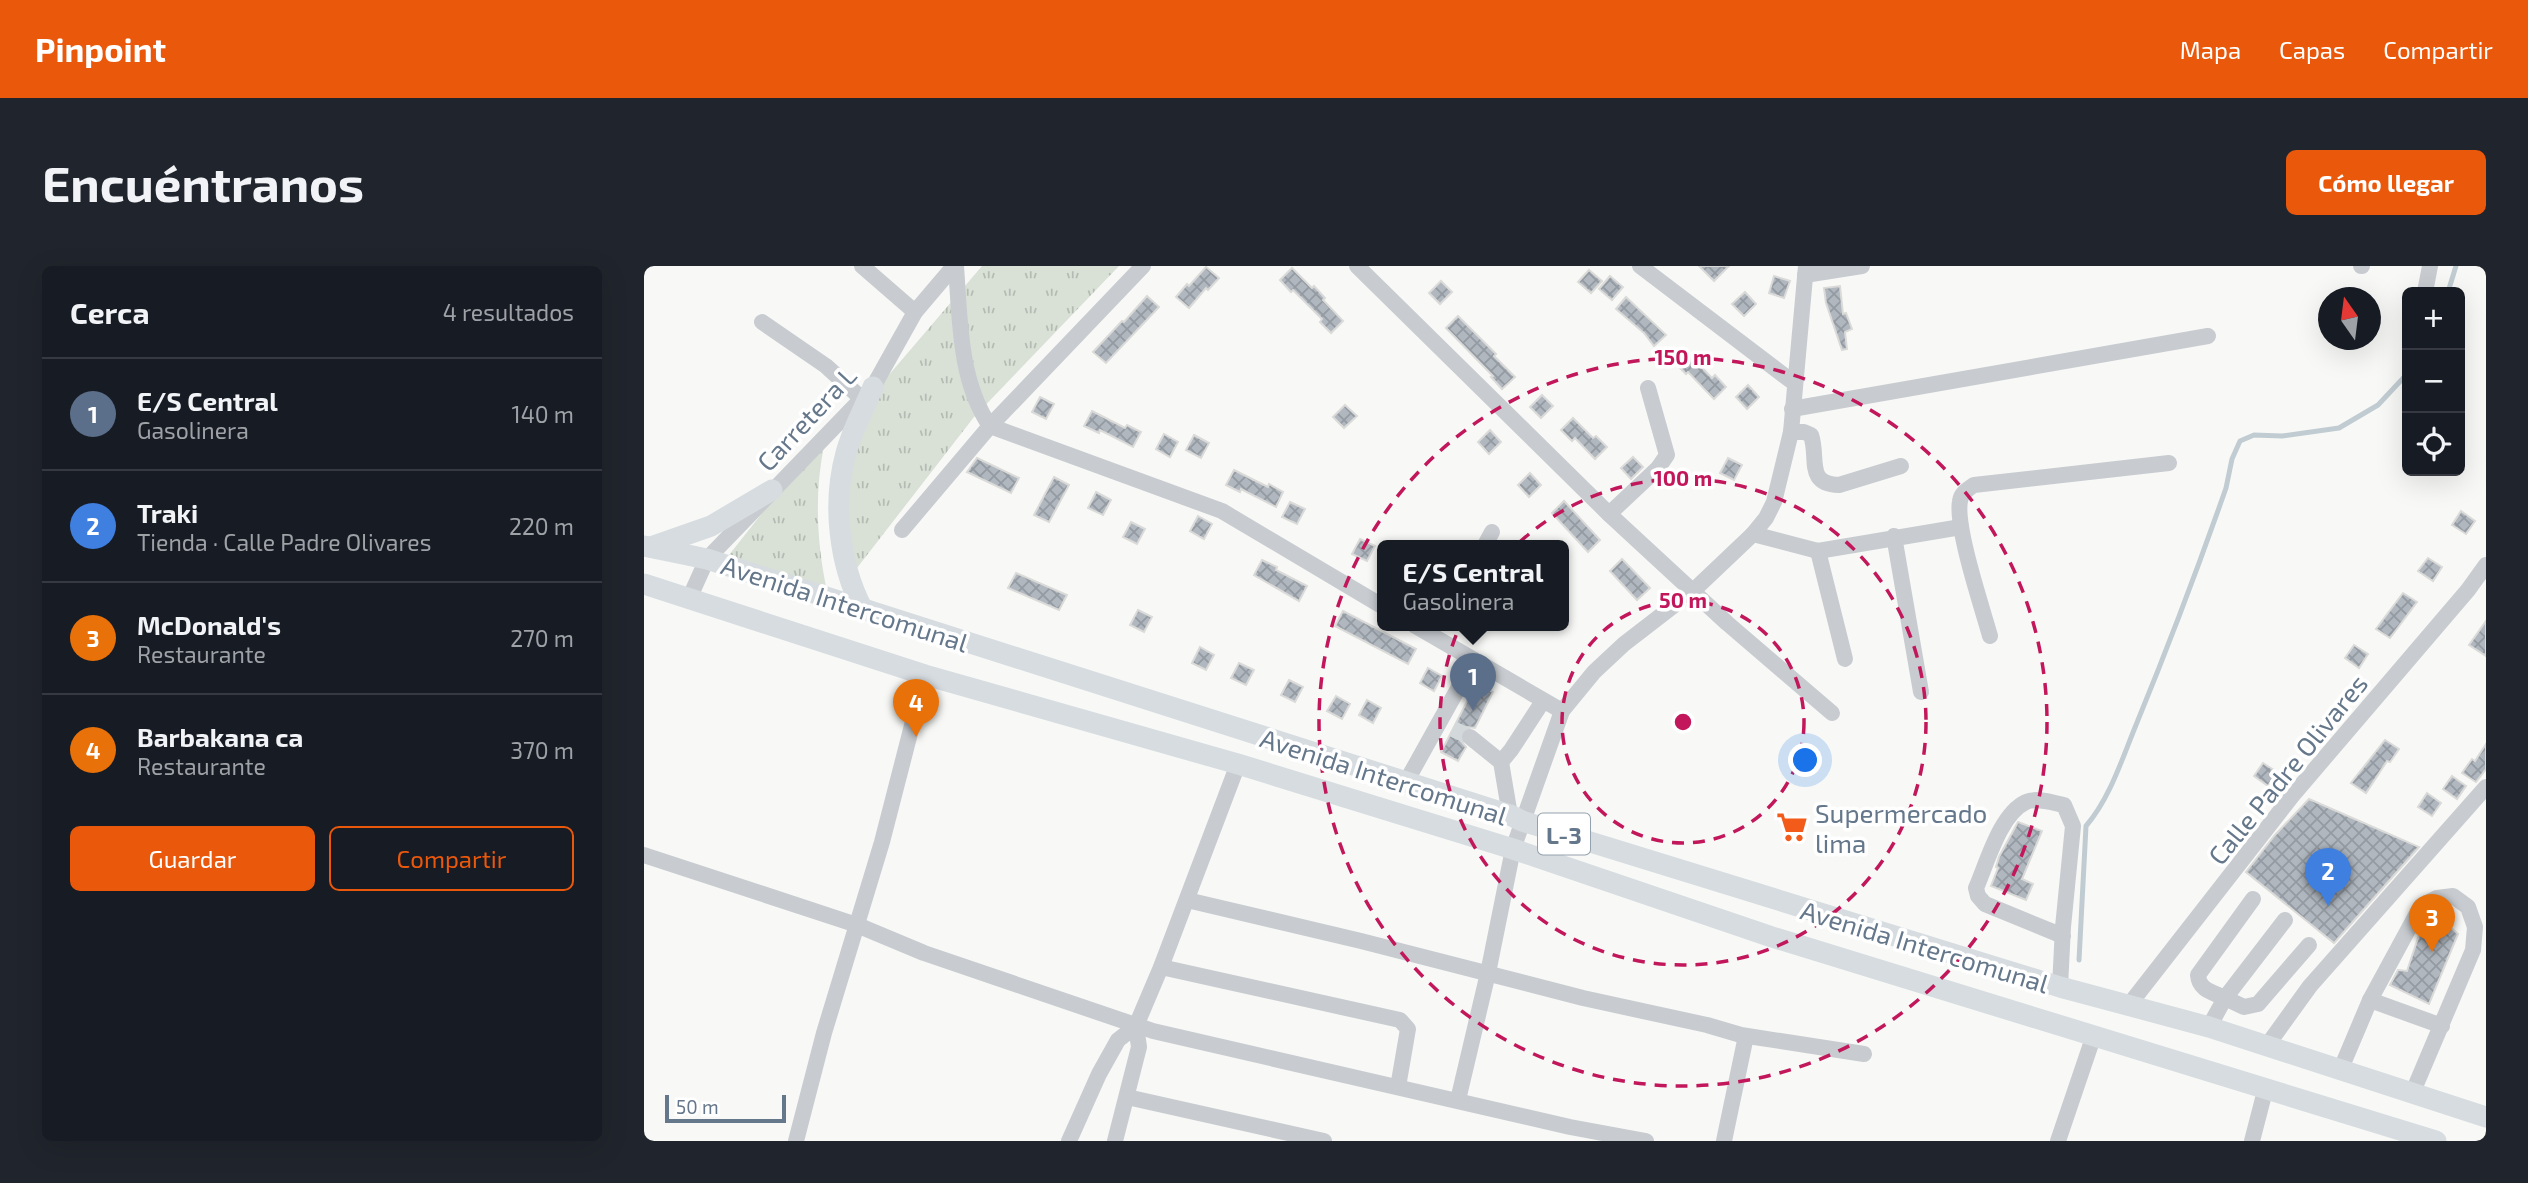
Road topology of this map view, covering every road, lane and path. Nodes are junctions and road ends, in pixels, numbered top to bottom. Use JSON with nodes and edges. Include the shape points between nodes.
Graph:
{"nodes":[{"id":1,"x":862,"y":266,"type":"edge"},
{"id":2,"x":955,"y":266,"type":"edge"},
{"id":3,"x":1143,"y":266,"type":"edge"},
{"id":4,"x":1357,"y":266,"type":"edge"},
{"id":5,"x":1640,"y":266,"type":"edge"},
{"id":6,"x":1862,"y":266,"type":"edge"},
{"id":7,"x":2430,"y":266,"type":"edge"},
{"id":8,"x":1805,"y":271,"type":"edge"},
{"id":9,"x":2427,"y":287,"type":"edge"},
{"id":10,"x":915,"y":312,"type":"junction"},
{"id":11,"x":762,"y":322,"type":"dead end"},
{"id":12,"x":2208,"y":337,"type":"dead end"},
{"id":13,"x":1794,"y":383,"type":"junction"},
{"id":14,"x":1648,"y":388,"type":"dead end"},
{"id":15,"x":867,"y":393,"type":"junction"},
{"id":16,"x":1792,"y":409,"type":"junction"},
{"id":17,"x":990,"y":426,"type":"junction"},
{"id":18,"x":1791,"y":432,"type":"junction"},
{"id":19,"x":2169,"y":463,"type":"dead end"},
{"id":20,"x":1901,"y":466,"type":"dead end"},
{"id":21,"x":772,"y":490,"type":"junction"},
{"id":22,"x":1609,"y":514,"type":"junction"},
{"id":23,"x":1961,"y":527,"type":"junction"},
{"id":24,"x":902,"y":530,"type":"dead end"},
{"id":25,"x":1753,"y":534,"type":"junction"},
{"id":26,"x":1894,"y":537,"type":"junction"},
{"id":27,"x":647,"y":547,"type":"edge"},
{"id":28,"x":1818,"y":551,"type":"junction"},
{"id":29,"x":707,"y":559,"type":"junction"},
{"id":30,"x":2486,"y":565,"type":"edge"},
{"id":31,"x":644,"y":584,"type":"edge"},
{"id":32,"x":1694,"y":590,"type":"junction"},
{"id":33,"x":690,"y":599,"type":"junction"},
{"id":34,"x":1377,"y":603,"type":"edge"},
{"id":35,"x":862,"y":608,"type":"junction"},
{"id":36,"x":1435,"y":631,"type":"edge"},
{"id":37,"x":1990,"y":636,"type":"dead end"},
{"id":38,"x":1845,"y":659,"type":"dead end"},
{"id":39,"x":1474,"y":660,"type":"junction"},
{"id":40,"x":925,"y":675,"type":"junction"},
{"id":41,"x":1921,"y":692,"type":"dead end"},
{"id":42,"x":1543,"y":701,"type":"junction"},
{"id":43,"x":1562,"y":712,"type":"junction"},
{"id":44,"x":1832,"y":713,"type":"dead end"},
{"id":45,"x":1436,"y":727,"type":"junction"},
{"id":46,"x":1452,"y":729,"type":"tunnel mouth"},
{"id":47,"x":1471,"y":737,"type":"tunnel mouth"},
{"id":48,"x":1501,"y":762,"type":"junction"},
{"id":49,"x":1238,"y":764,"type":"junction"},
{"id":50,"x":1406,"y":782,"type":"junction"},
{"id":51,"x":2484,"y":793,"type":"edge"},
{"id":52,"x":1516,"y":818,"type":"junction"},
{"id":53,"x":1513,"y":849,"type":"junction"},
{"id":54,"x":644,"y":855,"type":"edge"},
{"id":55,"x":2253,"y":899,"type":"dead end"},
{"id":56,"x":1187,"y":900,"type":"junction"},
{"id":57,"x":2286,"y":920,"type":"dead end"},
{"id":58,"x":857,"y":925,"type":"junction"},
{"id":59,"x":2063,"y":936,"type":"junction"},
{"id":60,"x":2309,"y":945,"type":"dead end"},
{"id":61,"x":1161,"y":967,"type":"junction"},
{"id":62,"x":1488,"y":973,"type":"junction"},
{"id":63,"x":2060,"y":987,"type":"junction"},
{"id":64,"x":2225,"y":998,"type":"junction"},
{"id":65,"x":2370,"y":1000,"type":"junction"},
{"id":66,"x":2129,"y":1005,"type":"junction"},
{"id":67,"x":1136,"y":1026,"type":"junction"},
{"id":68,"x":2442,"y":1026,"type":"junction"},
{"id":69,"x":2209,"y":1027,"type":"junction"},
{"id":70,"x":2094,"y":1035,"type":"junction"},
{"id":71,"x":1746,"y":1036,"type":"junction"},
{"id":72,"x":2266,"y":1047,"type":"junction"},
{"id":73,"x":1864,"y":1054,"type":"dead end"},
{"id":74,"x":2340,"y":1071,"type":"junction"},
{"id":75,"x":1398,"y":1087,"type":"junction"},
{"id":76,"x":2266,"y":1087,"type":"junction"},
{"id":77,"x":2412,"y":1094,"type":"junction"},
{"id":78,"x":1128,"y":1097,"type":"junction"},
{"id":79,"x":1458,"y":1100,"type":"junction"},
{"id":80,"x":2486,"y":1117,"type":"edge"},
{"id":81,"x":796,"y":1141,"type":"edge"},
{"id":82,"x":1069,"y":1141,"type":"edge"},
{"id":83,"x":1115,"y":1141,"type":"edge"},
{"id":84,"x":1324,"y":1141,"type":"edge"},
{"id":85,"x":1646,"y":1141,"type":"edge"},
{"id":86,"x":1724,"y":1141,"type":"edge"},
{"id":87,"x":2058,"y":1141,"type":"edge"},
{"id":88,"x":2252,"y":1141,"type":"edge"},
{"id":89,"x":2436,"y":1141,"type":"edge"}],
"edges":[{"from":1,"to":10,"type":"street"},
{"from":2,"to":10,"type":"street","name":"Carretera L"},
{"from":2,"to":17,"type":"street","via":[[965,358],[977,406]]},
{"from":3,"to":17,"type":"street"},
{"from":4,"to":22,"type":"street"},
{"from":5,"to":13,"type":"street"},
{"from":6,"to":8,"type":"street"},
{"from":7,"to":9,"type":"street"},
{"from":8,"to":13,"type":"street"},
{"from":10,"to":15,"type":"street","name":"Carretera L"},
{"from":11,"to":15,"type":"street"},
{"from":12,"to":16,"type":"street"},
{"from":13,"to":16,"type":"street"},
{"from":14,"to":22,"type":"street","via":[[1667,455]]},
{"from":15,"to":21,"type":"street","name":"Carretera L"},
{"from":15,"to":35,"type":"main road","via":[[845,455],[839,501],[845,563]]},
{"from":16,"to":18,"type":"street"},
{"from":17,"to":24,"type":"street"},
{"from":17,"to":34,"type":"street","via":[[1222,510]]},
{"from":18,"to":20,"type":"street","via":[[1811,435],[1816,475],[1830,485]]},
{"from":18,"to":25,"type":"street","via":[[1774,502]]},
{"from":19,"to":23,"type":"street","via":[[1974,485],[1960,500]]},
{"from":21,"to":27,"type":"main road","via":[[711,526]]},
{"from":21,"to":29,"type":"street","name":"Carretera L"},
{"from":22,"to":32,"type":"street"},
{"from":23,"to":26,"type":"street"},
{"from":23,"to":37,"type":"street"},
{"from":25,"to":28,"type":"street"},
{"from":25,"to":32,"type":"street"},
{"from":26,"to":28,"type":"street"},
{"from":26,"to":41,"type":"street"},
{"from":27,"to":29,"type":"main road","name":"Avenida Intercomunal","number":"L-3"},
{"from":28,"to":38,"type":"street"},
{"from":29,"to":33,"type":"street","name":"Carretera L"},
{"from":29,"to":35,"type":"main road","name":"Avenida Intercomunal","number":"L-3"},
{"from":30,"to":66,"type":"street","name":"Calle Padre Olivares","via":[[2292,796]]},
{"from":31,"to":33,"type":"main road","name":"Avenida Intercomunal","number":"L-3"},
{"from":32,"to":43,"type":"street","via":[[1624,644]]},
{"from":32,"to":44,"type":"street"},
{"from":33,"to":40,"type":"main road","name":"Avenida Intercomunal","number":"L-3"},
{"from":35,"to":50,"type":"main road","name":"Avenida Intercomunal","number":"L-3"},
{"from":36,"to":39,"type":"street"},
{"from":39,"to":42,"type":"street"},
{"from":39,"to":45,"type":"street"},
{"from":40,"to":49,"type":"main road","name":"Avenida Intercomunal","number":"L-3"},
{"from":40,"to":58,"type":"street"},
{"from":42,"to":43,"type":"street"},
{"from":42,"to":48,"type":"street"},
{"from":43,"to":52,"type":"street"},
{"from":45,"to":46,"type":"street"},
{"from":45,"to":50,"type":"street"},
{"from":47,"to":48,"type":"street"},
{"from":48,"to":52,"type":"street"},
{"from":49,"to":53,"type":"main road","name":"Avenida Intercomunal","number":"L-3"},
{"from":49,"to":56,"type":"street"},
{"from":50,"to":52,"type":"main road","name":"Avenida Intercomunal","number":"L-3"},
{"from":51,"to":72,"type":"street","via":[[2310,986]]},
{"from":52,"to":53,"type":"street"},
{"from":52,"to":63,"type":"main road","name":"Avenida Intercomunal","number":"L-3"},
{"from":53,"to":62,"type":"street"},
{"from":53,"to":70,"type":"main road","name":"Avenida Intercomunal","number":"L-3","via":[[1772,937]]},
{"from":54,"to":58,"type":"street"},
{"from":55,"to":64,"type":"street","via":[[2198,975],[2203,988]]},
{"from":56,"to":61,"type":"street"},
{"from":56,"to":62,"type":"street"},
{"from":57,"to":64,"type":"street"},
{"from":58,"to":67,"type":"street"},
{"from":58,"to":81,"type":"street"},
{"from":59,"to":59,"type":"street","via":[[2073,826],[2064,805],[2025,802],[2004,822],[1976,888],[1978,896],[1985,904]]},
{"from":59,"to":63,"type":"street"},
{"from":60,"to":64,"type":"street","via":[[2258,1004],[2244,1007]]},
{"from":61,"to":67,"type":"street"},
{"from":61,"to":75,"type":"street","via":[[1400,1020],[1408,1029]]},
{"from":62,"to":71,"type":"street"},
{"from":62,"to":79,"type":"street"},
{"from":63,"to":66,"type":"main road","name":"Avenida Intercomunal","number":"L-3"},
{"from":64,"to":69,"type":"street"},
{"from":65,"to":68,"type":"street"},
{"from":65,"to":68,"type":"street","via":[[2421,906],[2453,896],[2468,907],[2475,927],[2473,950]]},
{"from":65,"to":74,"type":"street"},
{"from":66,"to":69,"type":"main road","name":"Avenida Intercomunal","number":"L-3"},
{"from":67,"to":75,"type":"street"},
{"from":67,"to":78,"type":"street","via":[[1139,1047]]},
{"from":67,"to":82,"type":"street","via":[[1118,1040]]},
{"from":68,"to":77,"type":"street"},
{"from":69,"to":72,"type":"main road","name":"Avenida Intercomunal","number":"L-3"},
{"from":70,"to":76,"type":"main road","name":"Avenida Intercomunal","number":"L-3"},
{"from":70,"to":87,"type":"street"},
{"from":71,"to":73,"type":"street"},
{"from":71,"to":86,"type":"street"},
{"from":72,"to":74,"type":"main road","name":"Avenida Intercomunal","number":"L-3"},
{"from":74,"to":77,"type":"main road","name":"Avenida Intercomunal","number":"L-3"},
{"from":75,"to":79,"type":"street"},
{"from":76,"to":88,"type":"street"},
{"from":76,"to":89,"type":"main road","name":"Avenida Intercomunal","number":"L-3"},
{"from":77,"to":80,"type":"main road","name":"Avenida Intercomunal","number":"L-3"},
{"from":78,"to":83,"type":"street"},
{"from":78,"to":84,"type":"street"},
{"from":79,"to":85,"type":"street"}]}
